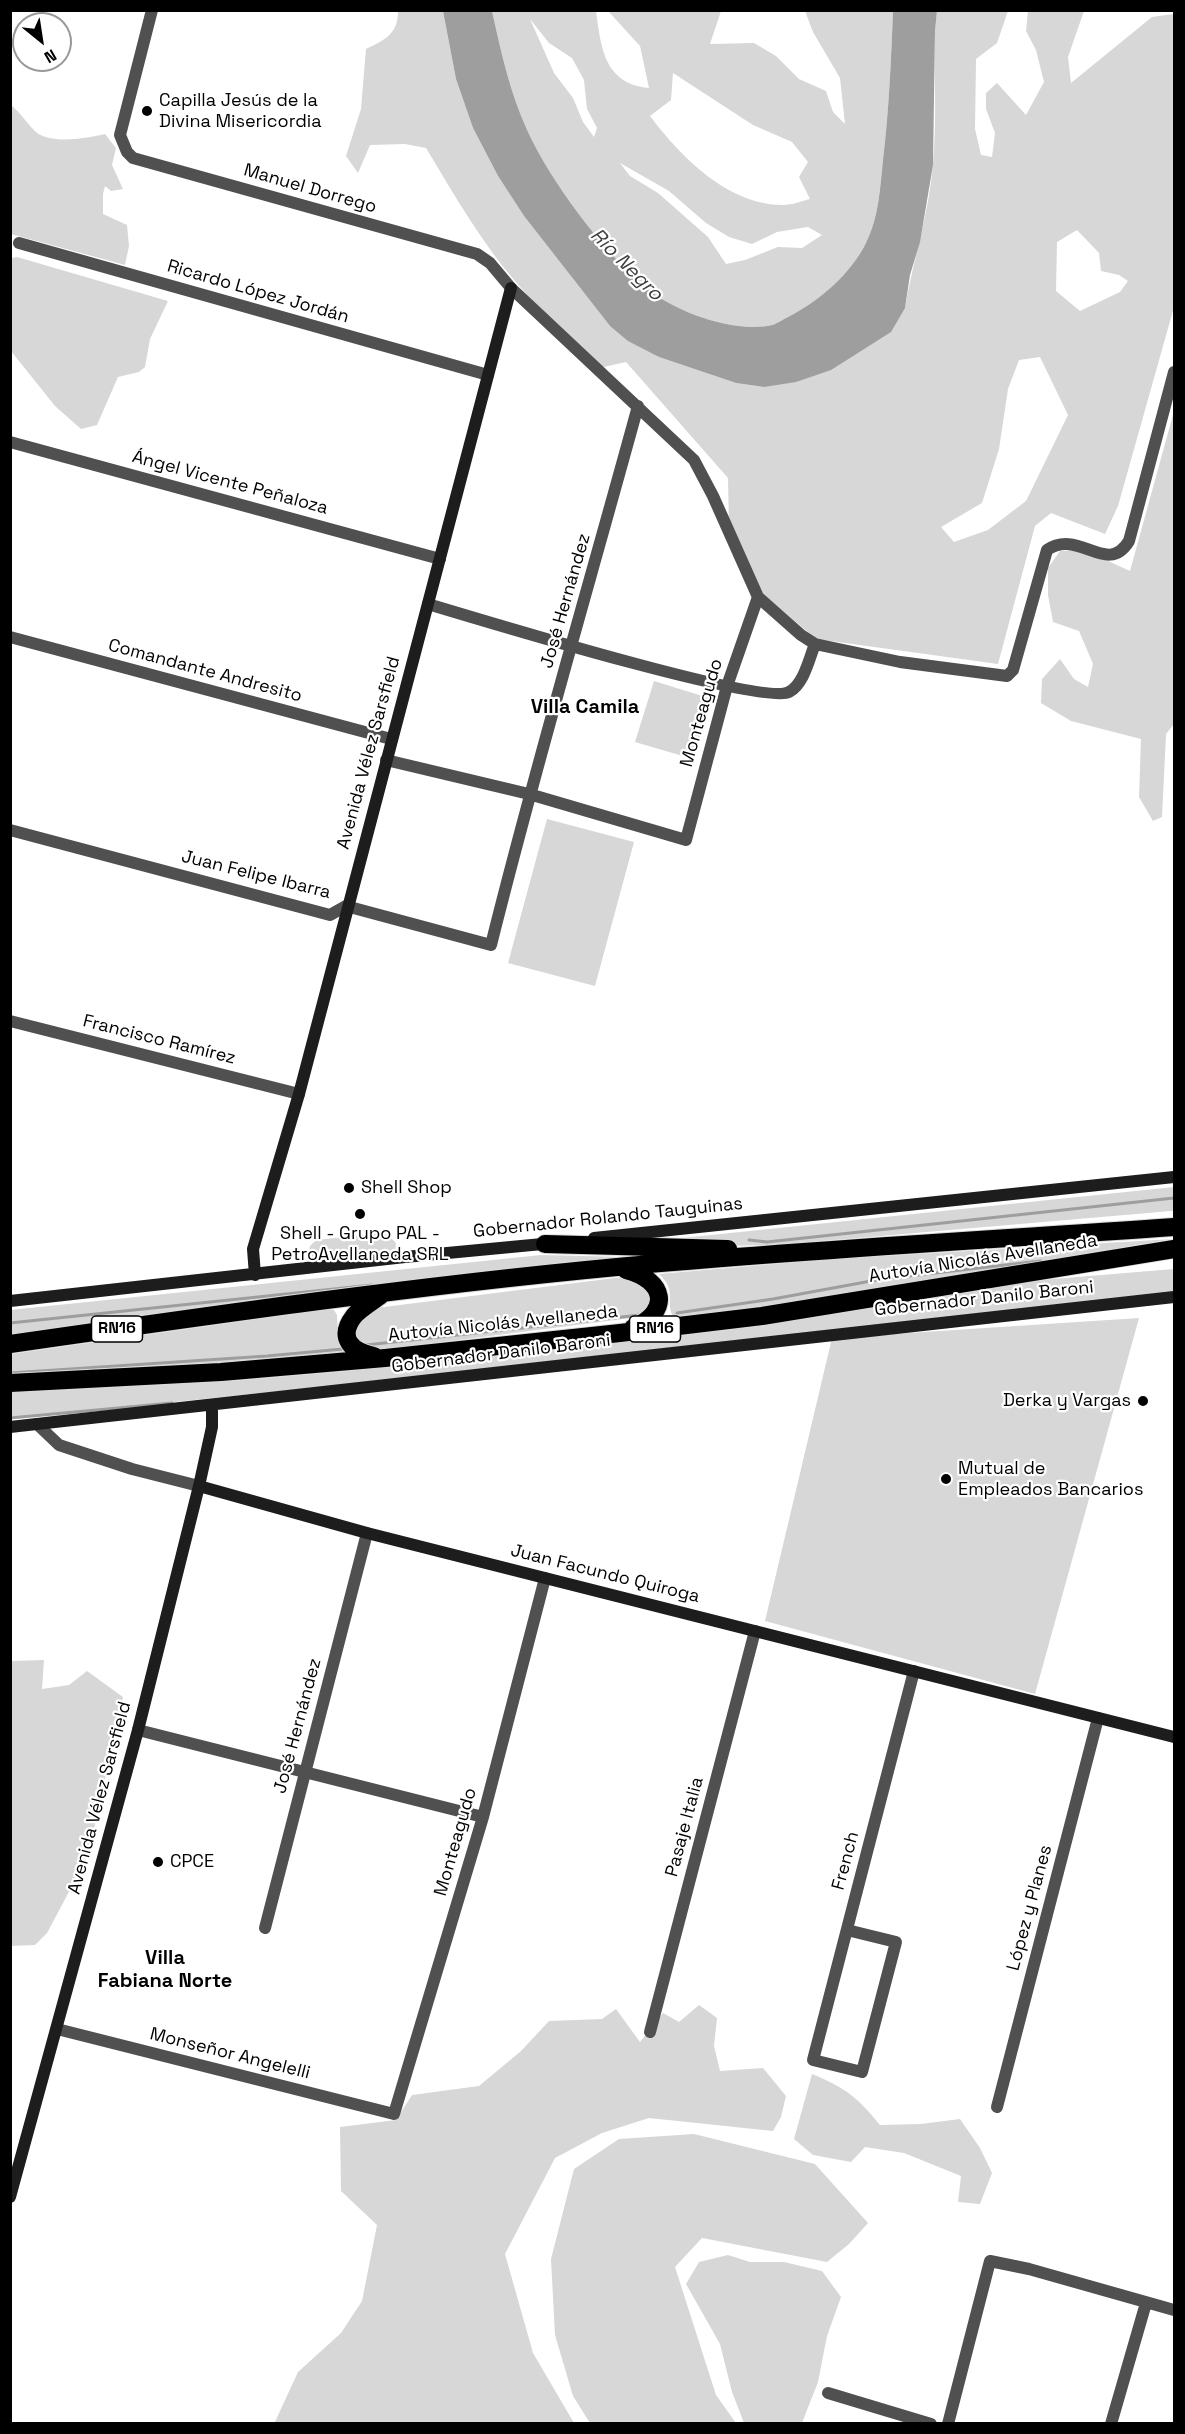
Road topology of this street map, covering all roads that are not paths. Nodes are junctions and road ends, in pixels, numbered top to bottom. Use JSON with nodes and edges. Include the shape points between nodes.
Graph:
{"nodes":[{"id":1,"x":152,"y":10,"type":"edge"},
{"id":2,"x":19,"y":243,"type":"dead end"},
{"id":3,"x":511,"y":288,"type":"junction"},
{"id":4,"x":1174,"y":372,"type":"edge"},
{"id":5,"x":488,"y":375,"type":"junction"},
{"id":6,"x":638,"y":406,"type":"junction"},
{"id":7,"x":10,"y":442,"type":"edge"},
{"id":8,"x":440,"y":559,"type":"junction"},
{"id":9,"x":758,"y":597,"type":"junction"},
{"id":10,"x":428,"y":604,"type":"junction"},
{"id":11,"x":10,"y":637,"type":"edge"},
{"id":12,"x":815,"y":645,"type":"junction"},
{"id":13,"x":572,"y":646,"type":"junction"},
{"id":14,"x":727,"y":686,"type":"junction"},
{"id":15,"x":391,"y":739,"type":"junction"},
{"id":16,"x":386,"y":760,"type":"junction"},
{"id":17,"x":529,"y":794,"type":"junction"},
{"id":18,"x":10,"y":830,"type":"edge"},
{"id":19,"x":346,"y":906,"type":"junction"},
{"id":20,"x":491,"y":945,"type":"joint"},
{"id":21,"x":10,"y":1021,"type":"edge"},
{"id":22,"x":299,"y":1094,"type":"junction"},
{"id":23,"x":1174,"y":1177,"type":"edge"},
{"id":24,"x":1174,"y":1218,"type":"edge"},
{"id":25,"x":1174,"y":1227,"type":"edge"},
{"id":26,"x":1041,"y":1236,"type":"junction"},
{"id":27,"x":545,"y":1244,"type":"junction"},
{"id":28,"x":1174,"y":1249,"type":"edge"},
{"id":29,"x":823,"y":1251,"type":"junction"},
{"id":30,"x":1174,"y":1257,"type":"edge"},
{"id":31,"x":1086,"y":1264,"type":"junction"},
{"id":32,"x":617,"y":1268,"type":"junction"},
{"id":33,"x":255,"y":1275,"type":"junction"},
{"id":34,"x":382,"y":1294,"type":"junction"},
{"id":35,"x":1174,"y":1297,"type":"edge"},
{"id":36,"x":10,"y":1300,"type":"edge"},
{"id":37,"x":620,"y":1333,"type":"junction"},
{"id":38,"x":10,"y":1344,"type":"edge"},
{"id":39,"x":385,"y":1358,"type":"junction"},
{"id":40,"x":10,"y":1383,"type":"edge"},
{"id":41,"x":212,"y":1406,"type":"junction"},
{"id":42,"x":37,"y":1424,"type":"junction"},
{"id":43,"x":10,"y":1427,"type":"edge"},
{"id":44,"x":199,"y":1486,"type":"junction"},
{"id":45,"x":367,"y":1533,"type":"junction"},
{"id":46,"x":545,"y":1578,"type":"junction"},
{"id":47,"x":755,"y":1631,"type":"junction"},
{"id":48,"x":914,"y":1671,"type":"junction"},
{"id":49,"x":1098,"y":1718,"type":"junction"},
{"id":50,"x":138,"y":1730,"type":"junction"},
{"id":51,"x":1174,"y":1737,"type":"edge"},
{"id":52,"x":305,"y":1772,"type":"junction"},
{"id":53,"x":483,"y":1818,"type":"junction"},
{"id":54,"x":264,"y":1928,"type":"dead end"},
{"id":55,"x":847,"y":1930,"type":"junction"},
{"id":56,"x":57,"y":2029,"type":"junction"},
{"id":57,"x":651,"y":2032,"type":"dead end"},
{"id":58,"x":997,"y":2107,"type":"dead end"},
{"id":59,"x":394,"y":2114,"type":"joint"},
{"id":60,"x":10,"y":2197,"type":"edge"},
{"id":61,"x":1146,"y":2303,"type":"junction"},
{"id":62,"x":1174,"y":2310,"type":"edge"},
{"id":63,"x":828,"y":2393,"type":"dead end"},
{"id":64,"x":931,"y":2424,"type":"edge"},
{"id":65,"x":948,"y":2424,"type":"edge"},
{"id":66,"x":1111,"y":2424,"type":"edge"}],
"edges":[{"from":1,"to":3,"type":"street","name":"Manuel Dorrego","via":[[120,135],[133,159],[477,254]]},
{"from":2,"to":5,"type":"street","name":"Ricardo López Jordán"},
{"from":3,"to":5,"type":"street","name":"Avenida Vélez Sarsfield"},
{"from":3,"to":6,"type":"street"},
{"from":4,"to":12,"type":"street","via":[[1129,541],[1116,554],[1104,555],[1066,542],[1047,550],[1013,670],[1007,676],[900,662]]},
{"from":5,"to":8,"type":"street","name":"Avenida Vélez Sarsfield"},
{"from":6,"to":9,"type":"street","via":[[694,460]]},
{"from":6,"to":13,"type":"street","name":"José Hernández"},
{"from":7,"to":8,"type":"street","name":"Ángel Vicente Peñaloza"},
{"from":8,"to":10,"type":"street","name":"Avenida Vélez Sarsfield"},
{"from":9,"to":12,"type":"street"},
{"from":9,"to":14,"type":"street","name":"Monteagudo"},
{"from":10,"to":13,"type":"street"},
{"from":10,"to":15,"type":"street","name":"Avenida Vélez Sarsfield"},
{"from":11,"to":15,"type":"street","name":"Comandante Andresito"},
{"from":12,"to":14,"type":"street","via":[[799,684],[790,691],[780,695]]},
{"from":13,"to":14,"type":"street"},
{"from":13,"to":17,"type":"street","name":"José Hernández"},
{"from":14,"to":17,"type":"street","name":"Monteagudo","via":[[686,840]]},
{"from":15,"to":16,"type":"street","name":"Avenida Vélez Sarsfield"},
{"from":16,"to":17,"type":"street"},
{"from":16,"to":19,"type":"street","name":"Avenida Vélez Sarsfield"},
{"from":17,"to":20,"type":"street","name":"José Hernández"},
{"from":18,"to":19,"type":"street","name":"Juan Felipe Ibarra","via":[[330,915]]},
{"from":19,"to":20,"type":"street","name":"Juan Felipe Ibarra"},
{"from":19,"to":22,"type":"street","name":"Avenida Vélez Sarsfield"},
{"from":21,"to":22,"type":"street","name":"Francisco Ramírez"},
{"from":22,"to":33,"type":"street","name":"Avenida Vélez Sarsfield","via":[[253,1249]]},
{"from":23,"to":27,"type":"street","name":"Gobernador Rolando Tauguinas"},
{"from":24,"to":26,"type":"highway"},
{"from":25,"to":26,"type":"highway","name":"Autovía Nicolás Avellaneda","number":"RN16"},
{"from":26,"to":29,"type":"highway","name":"Autovía Nicolás Avellaneda","number":"RN16"},
{"from":27,"to":29,"type":"highway"},
{"from":27,"to":33,"type":"street","name":"Gobernador Rolando Tauguinas"},
{"from":28,"to":31,"type":"highway","name":"Autovía Nicolás Avellaneda","number":"RN16"},
{"from":29,"to":32,"type":"highway","name":"Autovía Nicolás Avellaneda","number":"RN16"},
{"from":30,"to":31,"type":"highway"},
{"from":31,"to":37,"type":"highway","name":"Autovía Nicolás Avellaneda","number":"RN16","via":[[762,1316]]},
{"from":32,"to":34,"type":"highway","name":"Autovía Nicolás Avellaneda","number":"RN16"},
{"from":32,"to":37,"type":"highway","via":[[647,1278],[657,1290],[659,1300],[651,1318]]},
{"from":33,"to":36,"type":"street","name":"Gobernador Rolando Tauguinas"},
{"from":34,"to":38,"type":"highway","name":"Autovía Nicolás Avellaneda","number":"RN16"},
{"from":34,"to":39,"type":"highway","via":[[353,1318],[347,1337],[361,1354]]},
{"from":35,"to":41,"type":"street","name":"Gobernador Danilo Baroni"},
{"from":37,"to":39,"type":"highway","name":"Autovía Nicolás Avellaneda","number":"RN16"},
{"from":39,"to":40,"type":"highway","name":"Autovía Nicolás Avellaneda","number":"RN16","via":[[221,1372]]},
{"from":41,"to":42,"type":"street","name":"Gobernador Danilo Baroni"},
{"from":41,"to":44,"type":"street","name":"Avenida Vélez Sarsfield","via":[[212,1427]]},
{"from":42,"to":43,"type":"street","name":"Gobernador Danilo Baroni"},
{"from":42,"to":44,"type":"street","name":"Juan Facundo Quiroga","via":[[58,1445]]},
{"from":44,"to":45,"type":"street","name":"Juan Facundo Quiroga"},
{"from":44,"to":50,"type":"street","name":"Avenida Vélez Sarsfield"},
{"from":45,"to":46,"type":"street","name":"Juan Facundo Quiroga"},
{"from":45,"to":52,"type":"street","name":"José Hernández"},
{"from":46,"to":47,"type":"street","name":"Juan Facundo Quiroga"},
{"from":46,"to":53,"type":"street","name":"Monteagudo"},
{"from":47,"to":48,"type":"street","name":"Juan Facundo Quiroga"},
{"from":47,"to":57,"type":"street","name":"Pasaje Italia"},
{"from":48,"to":49,"type":"street","name":"Juan Facundo Quiroga"},
{"from":48,"to":55,"type":"street","name":"French"},
{"from":49,"to":51,"type":"street","name":"Juan Facundo Quiroga"},
{"from":49,"to":58,"type":"street","name":"López y Planes"},
{"from":50,"to":52,"type":"street"},
{"from":50,"to":56,"type":"street","name":"Avenida Vélez Sarsfield"},
{"from":52,"to":53,"type":"street"},
{"from":52,"to":54,"type":"street","name":"José Hernández"},
{"from":53,"to":59,"type":"street","name":"Monteagudo"},
{"from":55,"to":55,"type":"street","name":"French","via":[[896,1942],[862,2072],[813,2060]]},
{"from":56,"to":59,"type":"street","name":"Monseñor Angelelli"},
{"from":56,"to":60,"type":"street","name":"Avenida Vélez Sarsfield"},
{"from":61,"to":62,"type":"street"},
{"from":61,"to":65,"type":"street","via":[[990,2261]]},
{"from":61,"to":66,"type":"street"},
{"from":63,"to":64,"type":"street"}]}
